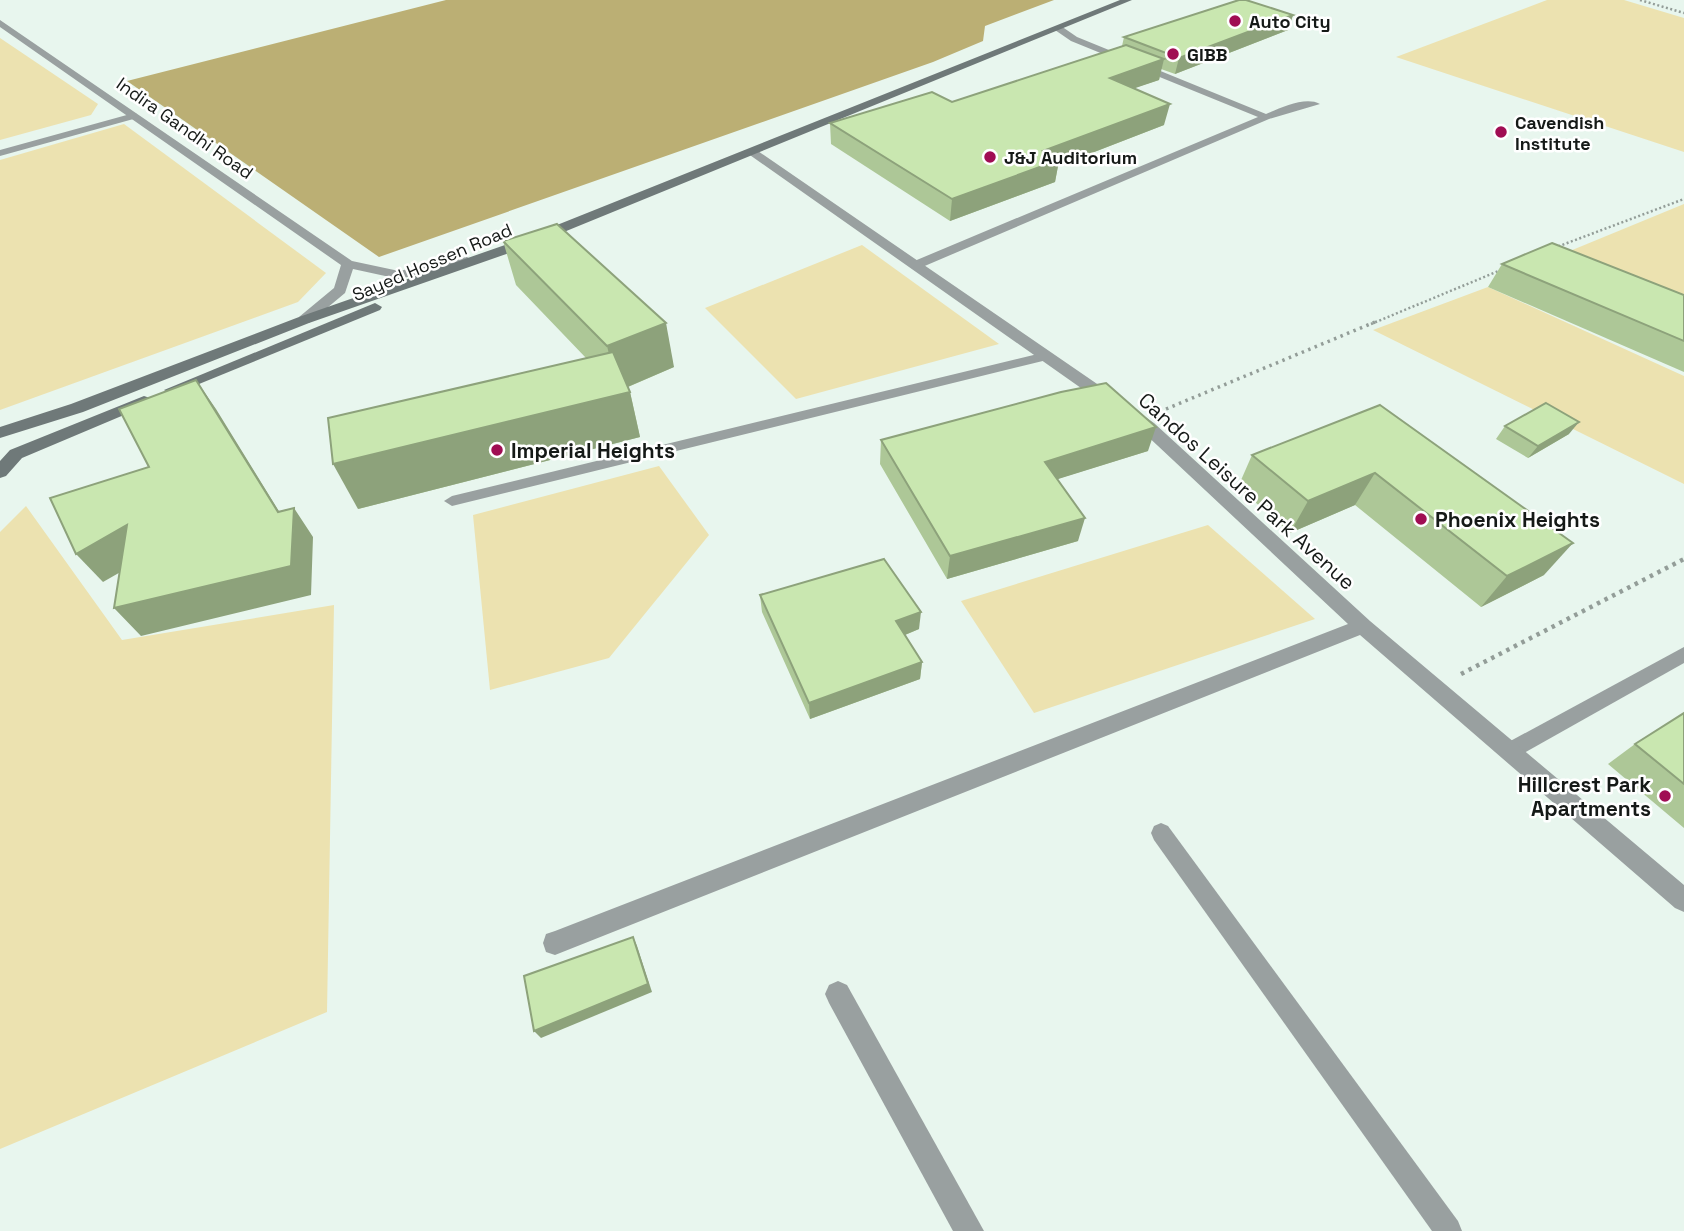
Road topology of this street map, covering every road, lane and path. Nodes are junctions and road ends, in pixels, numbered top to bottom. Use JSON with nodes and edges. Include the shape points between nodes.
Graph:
{"nodes":[{"id":1,"x":1128,"y":0,"type":"edge"},
{"id":2,"x":1640,"y":0,"type":"edge"},
{"id":3,"x":1684,"y":13,"type":"edge"},
{"id":4,"x":0,"y":23,"type":"edge"},
{"id":5,"x":1058,"y":28,"type":"junction"},
{"id":6,"x":1315,"y":104,"type":"dead end"},
{"id":7,"x":134,"y":116,"type":"junction"},
{"id":8,"x":1266,"y":117,"type":"junction"},
{"id":9,"x":751,"y":151,"type":"junction"},
{"id":10,"x":0,"y":153,"type":"edge"},
{"id":11,"x":1684,"y":199,"type":"edge"},
{"id":12,"x":527,"y":242,"type":"junction"},
{"id":13,"x":1552,"y":249,"type":"edge"},
{"id":14,"x":474,"y":260,"type":"junction"},
{"id":15,"x":348,"y":264,"type":"junction"},
{"id":16,"x":916,"y":265,"type":"junction"},
{"id":17,"x":1513,"y":265,"type":"edge"},
{"id":18,"x":304,"y":320,"type":"junction"},
{"id":19,"x":1046,"y":356,"type":"junction"},
{"id":20,"x":1141,"y":422,"type":"junction"},
{"id":21,"x":0,"y":433,"type":"edge"},
{"id":22,"x":0,"y":472,"type":"edge"},
{"id":23,"x":452,"y":501,"type":"dead end"},
{"id":24,"x":1684,"y":559,"type":"edge"},
{"id":25,"x":1363,"y":626,"type":"junction"},
{"id":26,"x":1684,"y":654,"type":"edge"},
{"id":27,"x":1435,"y":687,"type":"junction"},
{"id":28,"x":1510,"y":751,"type":"junction"},
{"id":29,"x":1161,"y":833,"type":"dead end"},
{"id":30,"x":1684,"y":900,"type":"edge"},
{"id":31,"x":555,"y":943,"type":"dead end"},
{"id":32,"x":838,"y":994,"type":"dead end"},
{"id":33,"x":969,"y":1231,"type":"edge"},
{"id":34,"x":1448,"y":1231,"type":"edge"}],
"edges":[{"from":1,"to":5,"type":"main road"},
{"from":2,"to":3,"type":"path"},
{"from":4,"to":7,"type":"street","name":"Indira Gandhi Road"},
{"from":5,"to":8,"type":"lane"},
{"from":5,"to":9,"type":"main road"},
{"from":6,"to":8,"type":"lane"},
{"from":7,"to":10,"type":"lane"},
{"from":7,"to":15,"type":"street","name":"Indira Gandhi Road"},
{"from":8,"to":16,"type":"lane"},
{"from":9,"to":12,"type":"main road"},
{"from":9,"to":16,"type":"street","name":"Candos Leisure Park Avenue"},
{"from":11,"to":13,"type":"path"},
{"from":12,"to":14,"type":"main road","name":"Sayed Hossen Road"},
{"from":12,"to":22,"type":"main road","name":"Sayed Hossen Road","via":[[314,334],[54,437],[16,454]]},
{"from":14,"to":15,"type":"street","name":"Indira Gandhi Road","via":[[399,275]]},
{"from":14,"to":18,"type":"main road","name":"Sayed Hossen Road"},
{"from":15,"to":18,"type":"street","via":[[340,290]]},
{"from":16,"to":19,"type":"street","name":"Candos Leisure Park Avenue"},
{"from":17,"to":20,"type":"path"},
{"from":18,"to":21,"type":"main road","name":"Sayed Hossen Road"},
{"from":19,"to":20,"type":"street","name":"Candos Leisure Park Avenue"},
{"from":19,"to":23,"type":"lane"},
{"from":20,"to":25,"type":"street","name":"Candos Leisure Park Avenue"},
{"from":24,"to":27,"type":"path"},
{"from":25,"to":27,"type":"street","name":"Candos Leisure Park Avenue"},
{"from":25,"to":31,"type":"street"},
{"from":26,"to":28,"type":"lane"},
{"from":27,"to":28,"type":"street","name":"Candos Leisure Park Avenue"},
{"from":28,"to":30,"type":"street","name":"Candos Leisure Park Avenue"},
{"from":29,"to":34,"type":"lane"},
{"from":32,"to":33,"type":"street"}]}
